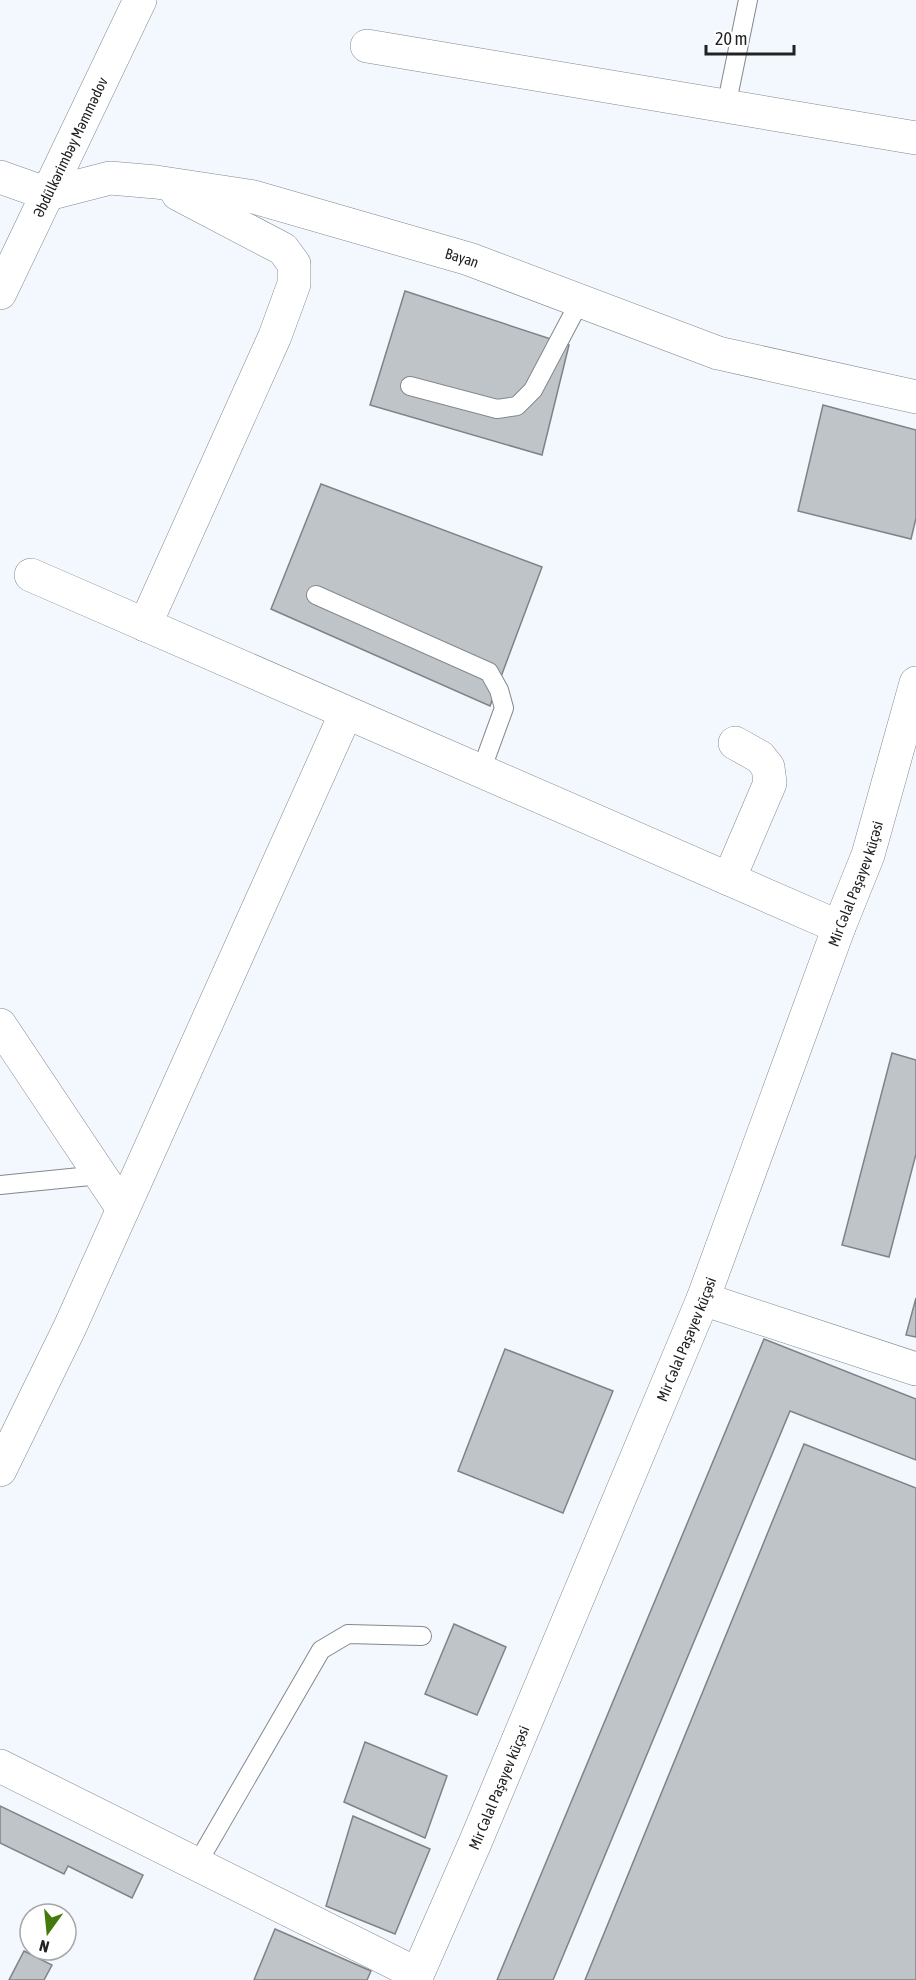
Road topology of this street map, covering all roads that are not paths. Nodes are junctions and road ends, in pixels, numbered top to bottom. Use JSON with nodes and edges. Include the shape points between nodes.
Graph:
{"nodes":[{"id":1,"x":140,"y":0,"type":"edge"},
{"id":2,"x":748,"y":0,"type":"edge"},
{"id":3,"x":367,"y":46,"type":"dead end"},
{"id":4,"x":726,"y":106,"type":"junction"},
{"id":5,"x":916,"y":138,"type":"edge"},
{"id":6,"x":0,"y":177,"type":"edge"},
{"id":7,"x":156,"y":182,"type":"junction"},
{"id":8,"x":48,"y":194,"type":"junction"},
{"id":9,"x":0,"y":293,"type":"edge"},
{"id":10,"x":580,"y":301,"type":"junction"},
{"id":11,"x":410,"y":386,"type":"dead end"},
{"id":12,"x":916,"y":397,"type":"edge"},
{"id":13,"x":31,"y":575,"type":"dead end"},
{"id":14,"x":316,"y":595,"type":"dead end"},
{"id":15,"x":145,"y":625,"type":"junction"},
{"id":16,"x":916,"y":683,"type":"edge"},
{"id":17,"x":346,"y":713,"type":"junction"},
{"id":18,"x":735,"y":742,"type":"dead end"},
{"id":19,"x":481,"y":771,"type":"junction"},
{"id":20,"x":729,"y":879,"type":"junction"},
{"id":21,"x":839,"y":927,"type":"junction"},
{"id":22,"x":0,"y":1024,"type":"edge"},
{"id":23,"x":100,"y":1174,"type":"junction"},
{"id":24,"x":0,"y":1185,"type":"edge"},
{"id":25,"x":123,"y":1209,"type":"junction"},
{"id":26,"x":704,"y":1299,"type":"junction"},
{"id":27,"x":916,"y":1369,"type":"edge"},
{"id":28,"x":0,"y":1470,"type":"edge"},
{"id":29,"x":422,"y":1636,"type":"dead end"},
{"id":30,"x":0,"y":1766,"type":"edge"},
{"id":31,"x":197,"y":1864,"type":"junction"},
{"id":32,"x":416,"y":1977,"type":"edge"}],
"edges":[{"from":1,"to":8,"type":"street","name":"Əbdülkərimbəy Məmmədov"},
{"from":2,"to":4,"type":"lane"},
{"from":3,"to":4,"type":"street"},
{"from":4,"to":5,"type":"street"},
{"from":6,"to":8,"type":"street"},
{"from":7,"to":8,"type":"street","name":"Bayan","via":[[110,178]]},
{"from":7,"to":10,"type":"street","name":"Bayan","via":[[254,197],[469,259]]},
{"from":7,"to":15,"type":"street","via":[[283,249],[294,264],[294,285],[275,336]]},
{"from":8,"to":9,"type":"street","name":"Əbdülkərimbəy Məmmədov"},
{"from":10,"to":11,"type":"lane","via":[[533,390],[518,406],[497,409]]},
{"from":10,"to":12,"type":"street","name":"Bayan","via":[[718,353]]},
{"from":13,"to":15,"type":"street"},
{"from":14,"to":19,"type":"lane","via":[[489,672],[504,708]]},
{"from":15,"to":17,"type":"street"},
{"from":16,"to":21,"type":"street","name":"Mir Cəlal Paşayev küçəsi","via":[[868,855]]},
{"from":17,"to":19,"type":"street"},
{"from":17,"to":25,"type":"street"},
{"from":18,"to":20,"type":"street","via":[[760,757],[768,767],[770,783]]},
{"from":19,"to":20,"type":"street"},
{"from":20,"to":21,"type":"street"},
{"from":21,"to":26,"type":"street","name":"Mir Cəlal Paşayev küçəsi"},
{"from":22,"to":23,"type":"street"},
{"from":23,"to":24,"type":"lane"},
{"from":23,"to":25,"type":"street"},
{"from":25,"to":28,"type":"street"},
{"from":26,"to":27,"type":"street"},
{"from":26,"to":32,"type":"street","name":"Mir Cəlal Paşayev küçəsi"},
{"from":29,"to":31,"type":"lane","via":[[348,1634],[321,1650]]},
{"from":30,"to":31,"type":"street"},
{"from":31,"to":32,"type":"street"}]}
